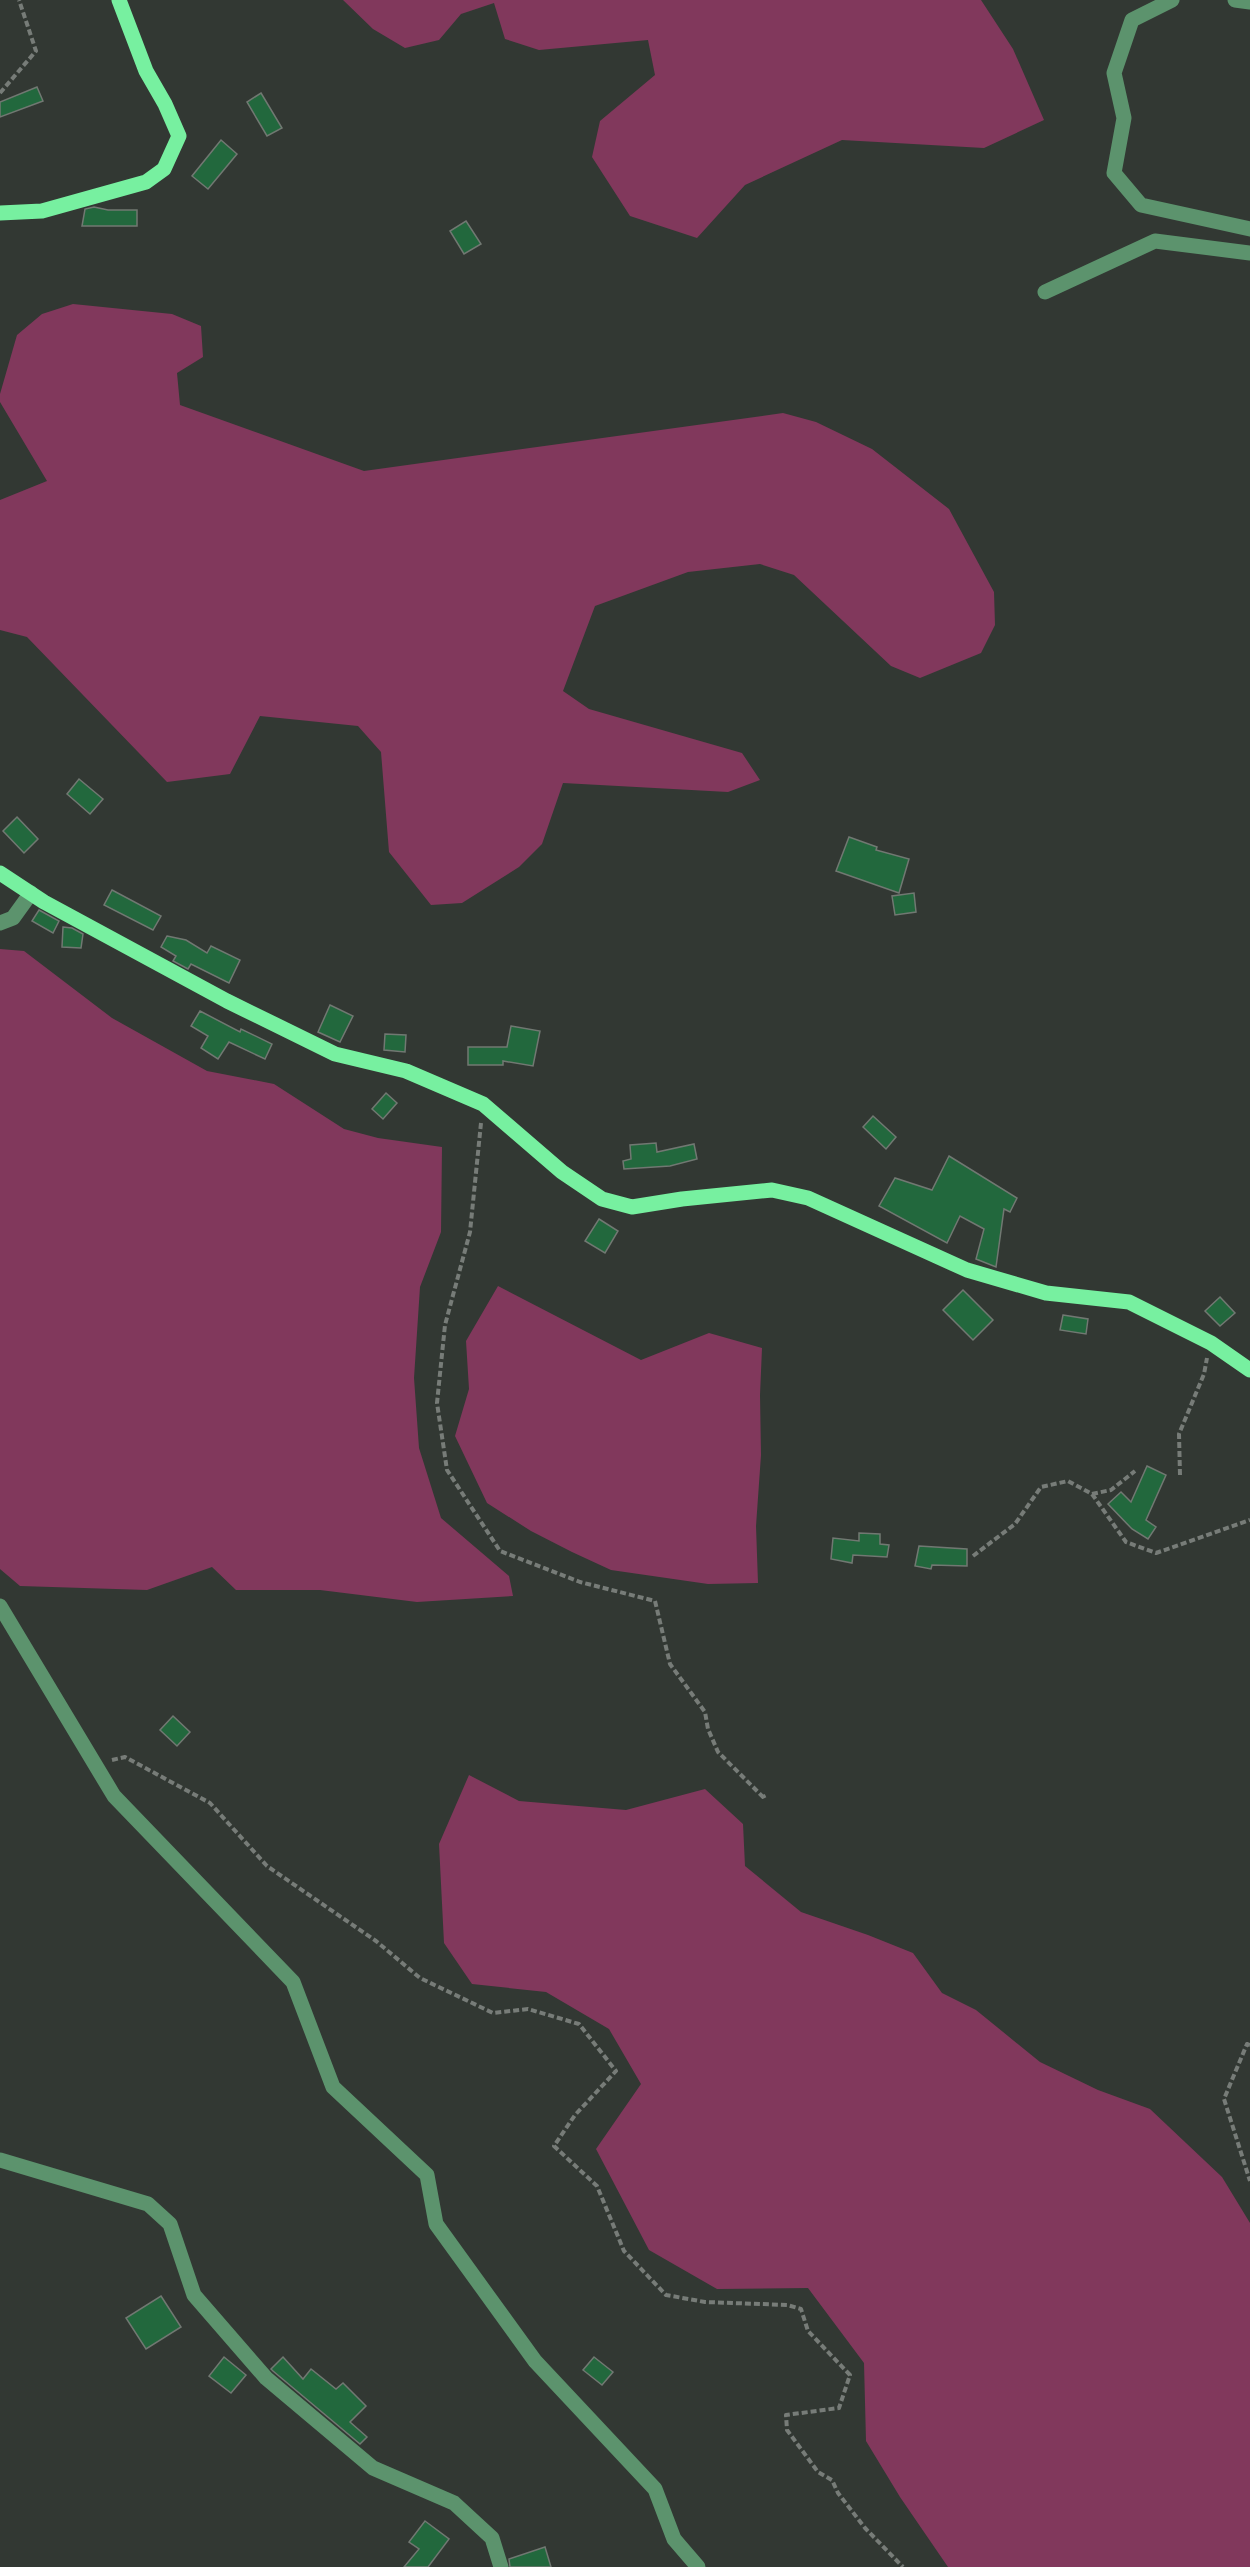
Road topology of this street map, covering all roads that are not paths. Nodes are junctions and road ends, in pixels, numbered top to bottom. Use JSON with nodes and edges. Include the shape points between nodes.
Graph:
{"nodes":[{"id":1,"x":118,"y":0,"type":"edge"},
{"id":2,"x":1172,"y":0,"type":"edge"},
{"id":3,"x":1235,"y":0,"type":"edge"},
{"id":4,"x":1250,"y":2,"type":"edge"},
{"id":5,"x":0,"y":213,"type":"edge"},
{"id":6,"x":1250,"y":229,"type":"edge"},
{"id":7,"x":1250,"y":253,"type":"edge"},
{"id":8,"x":1045,"y":292,"type":"dead end"},
{"id":9,"x":0,"y":873,"type":"edge"},
{"id":10,"x":31,"y":893,"type":"junction"},
{"id":11,"x":0,"y":923,"type":"edge"},
{"id":12,"x":1250,"y":1370,"type":"edge"},
{"id":13,"x":0,"y":1606,"type":"edge"},
{"id":14,"x":0,"y":2160,"type":"edge"},
{"id":15,"x":501,"y":2567,"type":"edge"},
{"id":16,"x":699,"y":2567,"type":"edge"}],
"edges":[{"from":1,"to":5,"type":"main road","via":[[146,71],[179,136],[165,169],[146,182],[84,201],[42,211]]},
{"from":2,"to":6,"type":"street","via":[[1132,20],[1114,74],[1124,118],[1114,173],[1141,205]]},
{"from":3,"to":4,"type":"street"},
{"from":7,"to":8,"type":"street","via":[[1155,241]]},
{"from":9,"to":10,"type":"main road"},
{"from":10,"to":11,"type":"street","via":[[13,918]]},
{"from":10,"to":12,"type":"main road","via":[[227,1001],[335,1054],[406,1071],[483,1104],[562,1172],[602,1199],[632,1207],[772,1190],[808,1198],[967,1270],[1046,1293],[1129,1302],[1211,1343]]},
{"from":13,"to":16,"type":"street","via":[[114,1796],[293,1982],[333,2087],[427,2175],[436,2224],[535,2361],[655,2489],[674,2538]]},
{"from":14,"to":15,"type":"street","via":[[148,2204],[170,2224],[194,2295],[266,2378],[373,2468],[454,2503],[492,2538]]}]}
